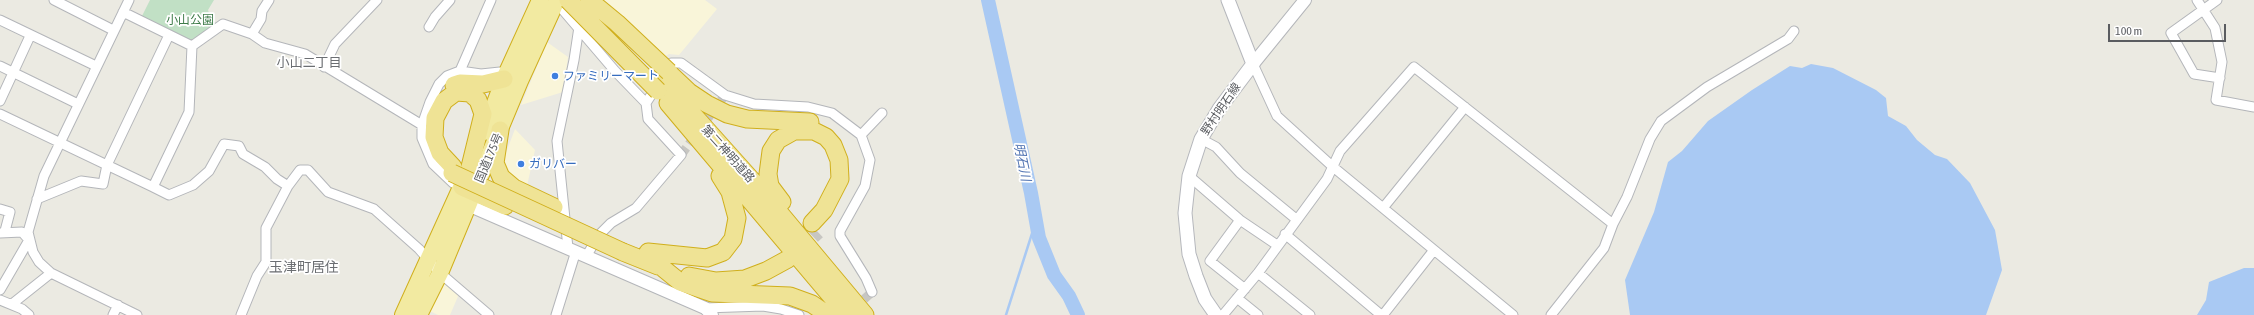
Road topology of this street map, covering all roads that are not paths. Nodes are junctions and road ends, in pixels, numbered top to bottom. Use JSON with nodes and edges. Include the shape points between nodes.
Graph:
{"nodes":[{"id":1,"x":54,"y":0,"type":"edge"},
{"id":2,"x":129,"y":0,"type":"edge"},
{"id":3,"x":269,"y":0,"type":"edge"},
{"id":4,"x":377,"y":0,"type":"edge"},
{"id":5,"x":450,"y":0,"type":"edge"},
{"id":6,"x":491,"y":0,"type":"edge"},
{"id":7,"x":555,"y":0,"type":"edge"},
{"id":8,"x":584,"y":0,"type":"edge"},
{"id":9,"x":589,"y":0,"type":"edge"},
{"id":10,"x":1228,"y":0,"type":"edge"},
{"id":11,"x":1305,"y":0,"type":"edge"},
{"id":12,"x":2197,"y":0,"type":"edge"},
{"id":13,"x":2217,"y":0,"type":"edge"},
{"id":14,"x":2203,"y":9,"type":"junction"},
{"id":15,"x":123,"y":12,"type":"junction"},
{"id":16,"x":0,"y":20,"type":"edge"},
{"id":17,"x":579,"y":27,"type":"junction"},
{"id":18,"x":429,"y":28,"type":"dead end"},
{"id":19,"x":113,"y":30,"type":"junction"},
{"id":20,"x":1794,"y":31,"type":"dead end"},
{"id":21,"x":252,"y":34,"type":"junction"},
{"id":22,"x":169,"y":35,"type":"junction"},
{"id":23,"x":30,"y":36,"type":"junction"},
{"id":24,"x":192,"y":46,"type":"junction"},
{"id":25,"x":1254,"y":64,"type":"junction"},
{"id":26,"x":0,"y":66,"type":"edge"},
{"id":27,"x":96,"y":66,"type":"junction"},
{"id":28,"x":324,"y":66,"type":"junction"},
{"id":29,"x":460,"y":71,"type":"junction"},
{"id":30,"x":14,"y":72,"type":"junction"},
{"id":31,"x":507,"y":73,"type":"junction"},
{"id":32,"x":2220,"y":78,"type":"junction"},
{"id":33,"x":663,"y":81,"type":"junction"},
{"id":34,"x":0,"y":101,"type":"edge"},
{"id":35,"x":646,"y":103,"type":"junction"},
{"id":36,"x":78,"y":104,"type":"junction"},
{"id":37,"x":1465,"y":107,"type":"junction"},
{"id":38,"x":2254,"y":107,"type":"edge"},
{"id":39,"x":882,"y":113,"type":"dead end"},
{"id":40,"x":0,"y":114,"type":"edge"},
{"id":41,"x":422,"y":125,"type":"junction"},
{"id":42,"x":500,"y":130,"type":"junction"},
{"id":43,"x":861,"y":135,"type":"junction"},
{"id":44,"x":1201,"y":139,"type":"junction"},
{"id":45,"x":60,"y":142,"type":"junction"},
{"id":46,"x":712,"y":156,"type":"junction"},
{"id":47,"x":108,"y":165,"type":"junction"},
{"id":48,"x":1332,"y":166,"type":"junction"},
{"id":49,"x":470,"y":167,"type":"junction"},
{"id":50,"x":452,"y":170,"type":"junction"},
{"id":51,"x":1189,"y":176,"type":"junction"},
{"id":52,"x":288,"y":186,"type":"junction"},
{"id":53,"x":153,"y":187,"type":"junction"},
{"id":54,"x":465,"y":196,"type":"junction"},
{"id":55,"x":37,"y":199,"type":"junction"},
{"id":56,"x":1383,"y":208,"type":"junction"},
{"id":57,"x":0,"y":209,"type":"edge"},
{"id":58,"x":1296,"y":219,"type":"junction"},
{"id":59,"x":1240,"y":220,"type":"junction"},
{"id":60,"x":1613,"y":224,"type":"junction"},
{"id":61,"x":572,"y":225,"type":"junction"},
{"id":62,"x":2,"y":232,"type":"edge"},
{"id":63,"x":1285,"y":234,"type":"junction"},
{"id":64,"x":29,"y":240,"type":"junction"},
{"id":65,"x":1277,"y":245,"type":"junction"},
{"id":66,"x":622,"y":246,"type":"junction"},
{"id":67,"x":1434,"y":250,"type":"junction"},
{"id":68,"x":577,"y":251,"type":"junction"},
{"id":69,"x":648,"y":252,"type":"junction"},
{"id":70,"x":430,"y":261,"type":"junction"},
{"id":71,"x":664,"y":269,"type":"junction"},
{"id":72,"x":827,"y":270,"type":"junction"},
{"id":73,"x":51,"y":273,"type":"junction"},
{"id":74,"x":440,"y":273,"type":"junction"},
{"id":75,"x":1258,"y":273,"type":"junction"},
{"id":76,"x":1244,"y":289,"type":"junction"},
{"id":77,"x":0,"y":290,"type":"edge"},
{"id":78,"x":872,"y":292,"type":"dead end"},
{"id":79,"x":1237,"y":298,"type":"junction"},
{"id":80,"x":0,"y":300,"type":"edge"},
{"id":81,"x":12,"y":304,"type":"junction"},
{"id":82,"x":118,"y":305,"type":"junction"},
{"id":83,"x":709,"y":311,"type":"edge"},
{"id":84,"x":29,"y":315,"type":"edge"},
{"id":85,"x":113,"y":315,"type":"edge"},
{"id":86,"x":137,"y":315,"type":"edge"},
{"id":87,"x":241,"y":315,"type":"edge"},
{"id":88,"x":403,"y":315,"type":"edge"},
{"id":89,"x":419,"y":315,"type":"edge"},
{"id":90,"x":489,"y":315,"type":"edge"},
{"id":91,"x":556,"y":315,"type":"edge"},
{"id":92,"x":800,"y":315,"type":"edge"},
{"id":93,"x":828,"y":315,"type":"edge"},
{"id":94,"x":847,"y":315,"type":"edge"},
{"id":95,"x":864,"y":315,"type":"edge"},
{"id":96,"x":1216,"y":315,"type":"edge"},
{"id":97,"x":1223,"y":315,"type":"edge"},
{"id":98,"x":1258,"y":315,"type":"edge"},
{"id":99,"x":1310,"y":315,"type":"edge"},
{"id":100,"x":1382,"y":315,"type":"edge"},
{"id":101,"x":1513,"y":315,"type":"edge"},
{"id":102,"x":1551,"y":315,"type":"edge"}],
"edges":[{"from":1,"to":19,"type":"street"},
{"from":2,"to":15,"type":"street"},
{"from":3,"to":21,"type":"street"},
{"from":4,"to":28,"type":"street","via":[[335,44]]},
{"from":5,"to":18,"type":"street","via":[[434,17]]},
{"from":6,"to":29,"type":"street"},
{"from":7,"to":17,"type":"street"},
{"from":7,"to":31,"type":"highway","name":"国道175号"},
{"from":7,"to":33,"type":"highway","name":"第二神明道路","bridge":true},
{"from":7,"to":42,"type":"highway","name":"国道175号"},
{"from":8,"to":33,"type":"highway","name":"第二神明道路"},
{"from":9,"to":33,"type":"highway","bridge":true,"via":[[617,23]]},
{"from":10,"to":25,"type":"main road"},
{"from":11,"to":25,"type":"street"},
{"from":12,"to":14,"type":"street"},
{"from":13,"to":14,"type":"street"},
{"from":14,"to":32,"type":"street","via":[[2215,28],[2222,62]]},
{"from":14,"to":32,"type":"street","via":[[2171,32],[2194,74]]},
{"from":15,"to":19,"type":"street"},
{"from":15,"to":22,"type":"street"},
{"from":16,"to":23,"type":"street"},
{"from":17,"to":35,"type":"street","via":[[615,71]]},
{"from":17,"to":68,"type":"street","via":[[557,141]]},
{"from":19,"to":27,"type":"street"},
{"from":20,"to":60,"type":"street","via":[[1788,39],[1707,88],[1661,121],[1650,139],[1627,197]]},
{"from":21,"to":24,"type":"street","via":[[223,24]]},
{"from":21,"to":28,"type":"street","via":[[265,43],[305,54]]},
{"from":22,"to":24,"type":"street"},
{"from":22,"to":47,"type":"street"},
{"from":23,"to":27,"type":"street"},
{"from":23,"to":30,"type":"street"},
{"from":24,"to":53,"type":"street","via":[[189,112]]},
{"from":25,"to":44,"type":"main road","name":"野村明石線","via":[[1219,109]]},
{"from":25,"to":48,"type":"street","via":[[1277,116]]},
{"from":26,"to":30,"type":"street"},
{"from":27,"to":36,"type":"street"},
{"from":28,"to":41,"type":"street"},
{"from":29,"to":31,"type":"street","via":[[481,74]]},
{"from":29,"to":41,"type":"street","via":[[447,76],[439,84]]},
{"from":30,"to":34,"type":"street"},
{"from":30,"to":36,"type":"street"},
{"from":31,"to":49,"type":"highway","name":"国道175号"},
{"from":31,"to":50,"type":"highway","via":[[483,84],[460,83],[442,91],[434,105],[428,116],[428,142],[440,164]]},
{"from":32,"to":38,"type":"street","via":[[2216,100]]},
{"from":33,"to":46,"type":"highway","name":"第二神明道路"},
{"from":33,"to":72,"type":"highway","name":"第二神明道路","via":[[758,187]]},
{"from":33,"to":72,"type":"highway","via":[[689,92],[727,114],[747,119],[809,122],[832,132],[846,152],[850,164],[849,178],[844,194],[815,227],[840,179],[839,160],[833,144],[814,131],[794,131],[778,140],[771,152],[768,174],[770,186],[817,246]]},
{"from":35,"to":43,"type":"street","via":[[671,63],[682,63],[725,95],[754,104],[808,107],[832,113]]},
{"from":35,"to":68,"type":"street","via":[[648,119],[681,155],[636,208],[611,223]]},
{"from":36,"to":45,"type":"street"},
{"from":37,"to":48,"type":"street","via":[[1414,67],[1340,151]]},
{"from":37,"to":56,"type":"street"},
{"from":37,"to":60,"type":"street"},
{"from":39,"to":43,"type":"street"},
{"from":40,"to":45,"type":"street"},
{"from":41,"to":54,"type":"street","via":[[422,138],[433,164]]},
{"from":42,"to":54,"type":"highway","name":"国道175号"},
{"from":42,"to":61,"type":"highway","via":[[495,163],[501,176],[514,188],[554,207]]},
{"from":43,"to":78,"type":"street","via":[[870,160],[865,186],[840,231],[840,236]]},
{"from":44,"to":51,"type":"main road","name":"野村明石線"},
{"from":44,"to":58,"type":"street","via":[[1216,147],[1240,173]]},
{"from":45,"to":47,"type":"street"},
{"from":45,"to":55,"type":"street","via":[[44,176]]},
{"from":46,"to":69,"type":"highway","via":[[716,170],[730,192],[737,218],[733,239],[723,252],[707,258]]},
{"from":46,"to":94,"type":"highway","name":"第二神明道路"},
{"from":47,"to":53,"type":"street"},
{"from":47,"to":55,"type":"street","via":[[102,184],[81,181]]},
{"from":48,"to":56,"type":"street"},
{"from":48,"to":58,"type":"street","via":[[1327,179]]},
{"from":49,"to":50,"type":"highway","via":[[483,114],[478,100],[470,93],[456,92],[444,101],[435,118],[434,137],[440,153]]},
{"from":49,"to":54,"type":"highway","name":"国道175号"},
{"from":50,"to":61,"type":"highway"},
{"from":51,"to":59,"type":"street"},
{"from":51,"to":96,"type":"main road","name":"野村明石線","via":[[1185,213],[1189,254],[1205,298]]},
{"from":52,"to":53,"type":"street","via":[[244,154],[238,146],[224,144],[209,171],[193,185],[169,195]]},
{"from":52,"to":70,"type":"street","via":[[300,170],[308,170],[328,192],[374,209]]},
{"from":52,"to":87,"type":"street","via":[[266,228],[266,262],[257,276]]},
{"from":54,"to":61,"type":"highway","bridge":true,"via":[[538,221]]},
{"from":54,"to":68,"type":"street"},
{"from":54,"to":70,"type":"highway","name":"国道175号"},
{"from":54,"to":74,"type":"highway","name":"国道175号"},
{"from":55,"to":64,"type":"street","via":[[28,232]]},
{"from":56,"to":67,"type":"street"},
{"from":57,"to":62,"type":"street","via":[[10,212]]},
{"from":58,"to":63,"type":"street"},
{"from":59,"to":65,"type":"street"},
{"from":59,"to":76,"type":"street","via":[[1210,261]]},
{"from":60,"to":102,"type":"street","via":[[1604,248]]},
{"from":61,"to":66,"type":"highway"},
{"from":62,"to":64,"type":"street","via":[[22,232]]},
{"from":63,"to":65,"type":"street"},
{"from":63,"to":100,"type":"street"},
{"from":64,"to":73,"type":"street","via":[[39,262]]},
{"from":64,"to":77,"type":"street"},
{"from":65,"to":75,"type":"street"},
{"from":66,"to":69,"type":"highway"},
{"from":66,"to":71,"type":"highway"},
{"from":67,"to":100,"type":"street"},
{"from":67,"to":101,"type":"street"},
{"from":68,"to":83,"type":"street"},
{"from":68,"to":91,"type":"street"},
{"from":69,"to":71,"type":"highway","via":[[668,262],[714,272],[734,272],[785,255],[766,271],[745,279],[716,281]]},
{"from":70,"to":74,"type":"street"},
{"from":70,"to":88,"type":"highway","name":"国道175号"},
{"from":71,"to":93,"type":"highway","via":[[680,282],[712,293],[790,296],[812,304]]},
{"from":72,"to":95,"type":"highway","name":"第二神明道路"},
{"from":73,"to":81,"type":"street"},
{"from":73,"to":82,"type":"street"},
{"from":74,"to":89,"type":"highway","name":"国道175号"},
{"from":74,"to":90,"type":"street"},
{"from":75,"to":76,"type":"street"},
{"from":75,"to":99,"type":"street"},
{"from":76,"to":79,"type":"street"},
{"from":79,"to":97,"type":"street"},
{"from":79,"to":98,"type":"street"},
{"from":80,"to":81,"type":"street"},
{"from":81,"to":84,"type":"street"},
{"from":82,"to":85,"type":"street"},
{"from":82,"to":86,"type":"street"},
{"from":83,"to":92,"type":"street","via":[[763,306]]}]}
